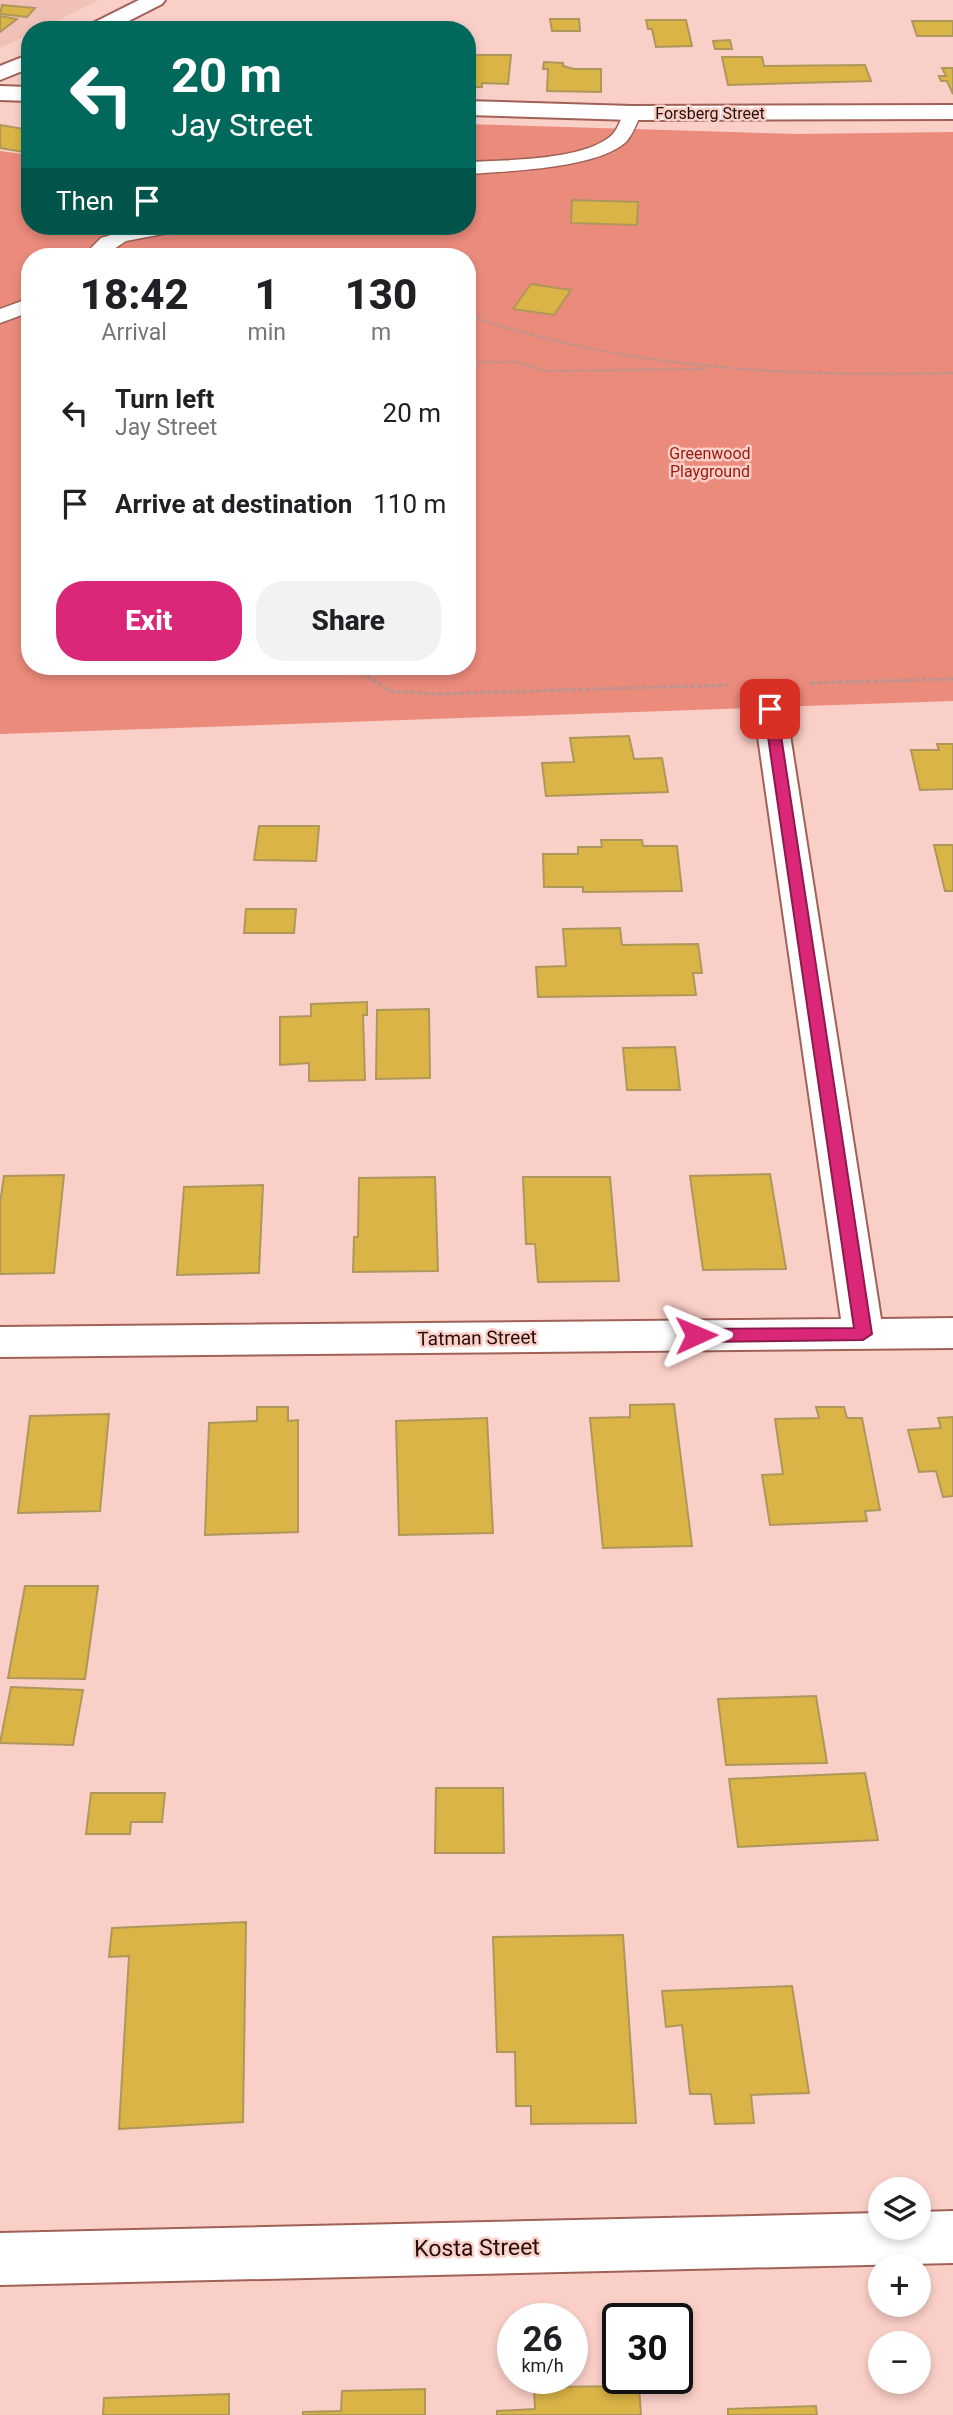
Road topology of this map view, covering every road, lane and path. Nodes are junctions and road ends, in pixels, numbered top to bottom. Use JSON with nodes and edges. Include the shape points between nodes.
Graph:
{"nodes":[{"id":1,"x":156,"y":0,"type":"edge"},
{"id":2,"x":113,"y":21,"type":"edge"},
{"id":3,"x":21,"y":64,"type":"edge"},
{"id":4,"x":0,"y":75,"type":"edge"},
{"id":5,"x":0,"y":93,"type":"edge"},
{"id":6,"x":21,"y":94,"type":"edge"},
{"id":7,"x":476,"y":108,"type":"edge"},
{"id":8,"x":953,"y":112,"type":"edge"},
{"id":9,"x":632,"y":113,"type":"junction"},
{"id":10,"x":476,"y":167,"type":"edge"},
{"id":11,"x":124,"y":235,"type":"edge"},
{"id":12,"x":97,"y":248,"type":"edge"},
{"id":13,"x":21,"y":308,"type":"edge"},
{"id":14,"x":0,"y":317,"type":"edge"},
{"id":15,"x":476,"y":318,"type":"edge"},
{"id":16,"x":476,"y":362,"type":"edge"},
{"id":17,"x":720,"y":369,"type":"junction"},
{"id":18,"x":953,"y":373,"type":"edge"},
{"id":19,"x":366,"y":675,"type":"edge"},
{"id":20,"x":953,"y":679,"type":"edge"},
{"id":21,"x":799,"y":683,"type":"dead end"},
{"id":22,"x":729,"y":685,"type":"dead end"},
{"id":23,"x":770,"y":709,"type":"dead end"},
{"id":24,"x":953,"y":1333,"type":"edge"},
{"id":25,"x":863,"y":1334,"type":"junction"},
{"id":26,"x":0,"y":1342,"type":"edge"},
{"id":27,"x":953,"y":2236,"type":"edge"},
{"id":28,"x":0,"y":2259,"type":"edge"}],
"edges":[{"from":1,"to":2,"type":"street"},
{"from":3,"to":4,"type":"street"},
{"from":5,"to":6,"type":"street"},
{"from":7,"to":9,"type":"street","name":"Forsberg Street"},
{"from":8,"to":9,"type":"street","name":"Forsberg Street"},
{"from":9,"to":10,"type":"lane","via":[[620,138],[598,149],[558,160]]},
{"from":11,"to":12,"type":"lane"},
{"from":13,"to":14,"type":"lane"},
{"from":15,"to":17,"type":"path","via":[[536,338]]},
{"from":16,"to":17,"type":"path","via":[[517,362],[545,371]]},
{"from":17,"to":18,"type":"path","via":[[815,375]]},
{"from":19,"to":22,"type":"path","via":[[389,691],[436,694]]},
{"from":20,"to":21,"type":"path"},
{"from":23,"to":25,"type":"street"},
{"from":24,"to":25,"type":"street","name":"Tatman Street"},
{"from":25,"to":26,"type":"street","name":"Tatman Street"},
{"from":27,"to":28,"type":"street","name":"Kosta Street"}]}
